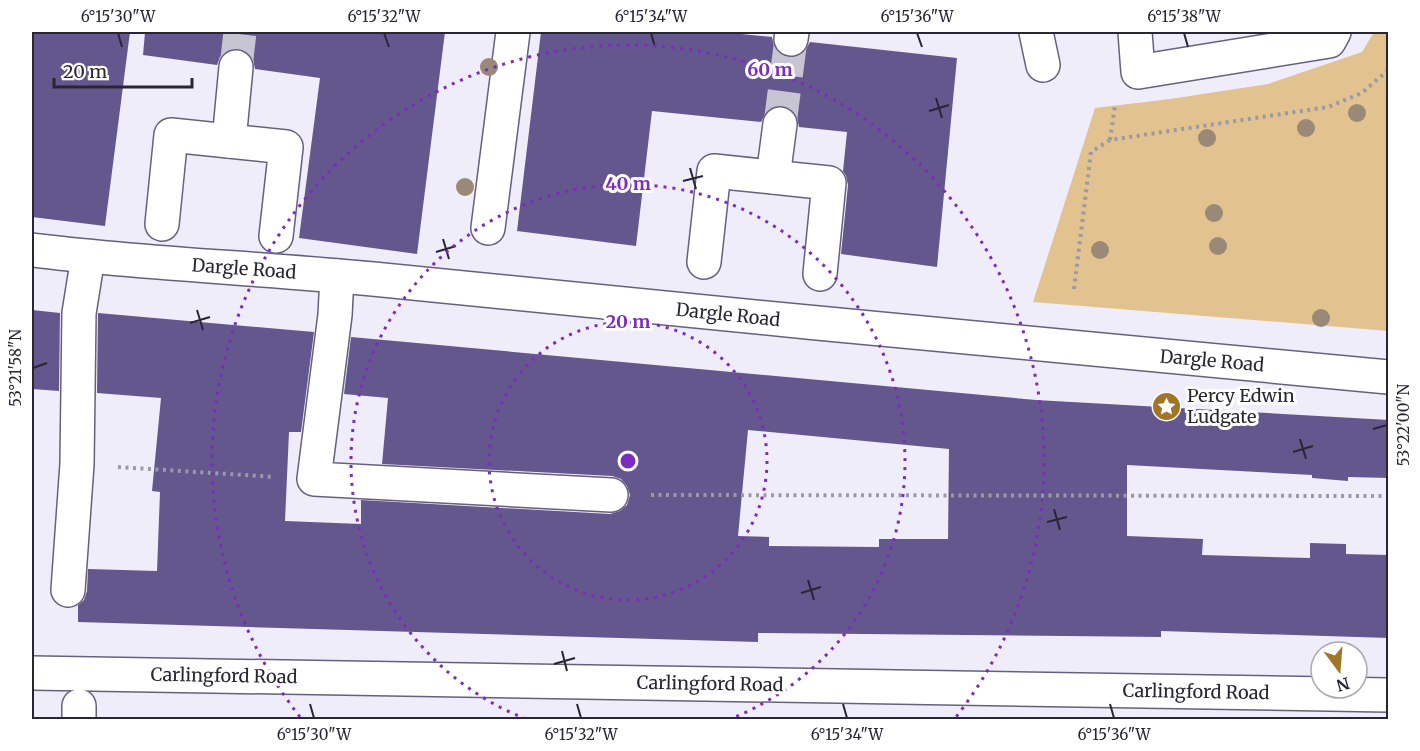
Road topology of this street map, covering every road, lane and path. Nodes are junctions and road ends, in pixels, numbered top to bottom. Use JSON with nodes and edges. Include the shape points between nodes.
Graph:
{"nodes":[{"id":1,"x":513,"y":32,"type":"edge"},
{"id":2,"x":1036,"y":32,"type":"edge"},
{"id":3,"x":1135,"y":32,"type":"edge"},
{"id":4,"x":1334,"y":32,"type":"edge"},
{"id":5,"x":1043,"y":65,"type":"dead end"},
{"id":6,"x":236,"y":67,"type":"tunnel mouth"},
{"id":7,"x":1389,"y":70,"type":"edge"},
{"id":8,"x":780,"y":124,"type":"tunnel mouth"},
{"id":9,"x":229,"y":141,"type":"junction"},
{"id":10,"x":773,"y":177,"type":"junction"},
{"id":11,"x":162,"y":224,"type":"dead end"},
{"id":12,"x":488,"y":228,"type":"dead end"},
{"id":13,"x":276,"y":236,"type":"dead end"},
{"id":14,"x":32,"y":250,"type":"edge"},
{"id":15,"x":88,"y":257,"type":"junction"},
{"id":16,"x":705,"y":262,"type":"dead end"},
{"id":17,"x":820,"y":274,"type":"dead end"},
{"id":18,"x":337,"y":276,"type":"junction"},
{"id":19,"x":1074,"y":289,"type":"dead end"},
{"id":20,"x":1389,"y":377,"type":"edge"},
{"id":21,"x":77,"y":464,"type":"junction"},
{"id":22,"x":314,"y":479,"type":"junction"},
{"id":23,"x":612,"y":495,"type":"joint"},
{"id":24,"x":1389,"y":496,"type":"edge"},
{"id":25,"x":68,"y":590,"type":"dead end"},
{"id":26,"x":32,"y":673,"type":"edge"},
{"id":27,"x":1389,"y":695,"type":"edge"}],
"edges":[{"from":1,"to":12,"type":"street"},
{"from":2,"to":5,"type":"street"},
{"from":3,"to":4,"type":"street","via":[[1138,72],[1329,41]]},
{"from":6,"to":9,"type":"street"},
{"from":7,"to":19,"type":"path","via":[[1362,93],[1328,107],[1110,140],[1091,152]]},
{"from":8,"to":10,"type":"street"},
{"from":9,"to":11,"type":"street","via":[[171,135]]},
{"from":9,"to":13,"type":"street","via":[[286,147]]},
{"from":10,"to":16,"type":"street","via":[[714,171]]},
{"from":10,"to":17,"type":"street","via":[[829,183]]},
{"from":14,"to":15,"type":"street","name":"Dargle Road"},
{"from":15,"to":18,"type":"street","name":"Dargle Road"},
{"from":15,"to":21,"type":"street","via":[[80,312]]},
{"from":18,"to":20,"type":"street","name":"Dargle Road"},
{"from":18,"to":22,"type":"street"},
{"from":21,"to":22,"type":"path"},
{"from":21,"to":25,"type":"street"},
{"from":22,"to":23,"type":"street"},
{"from":23,"to":24,"type":"path"},
{"from":26,"to":27,"type":"street","name":"Carlingford Road"}]}
